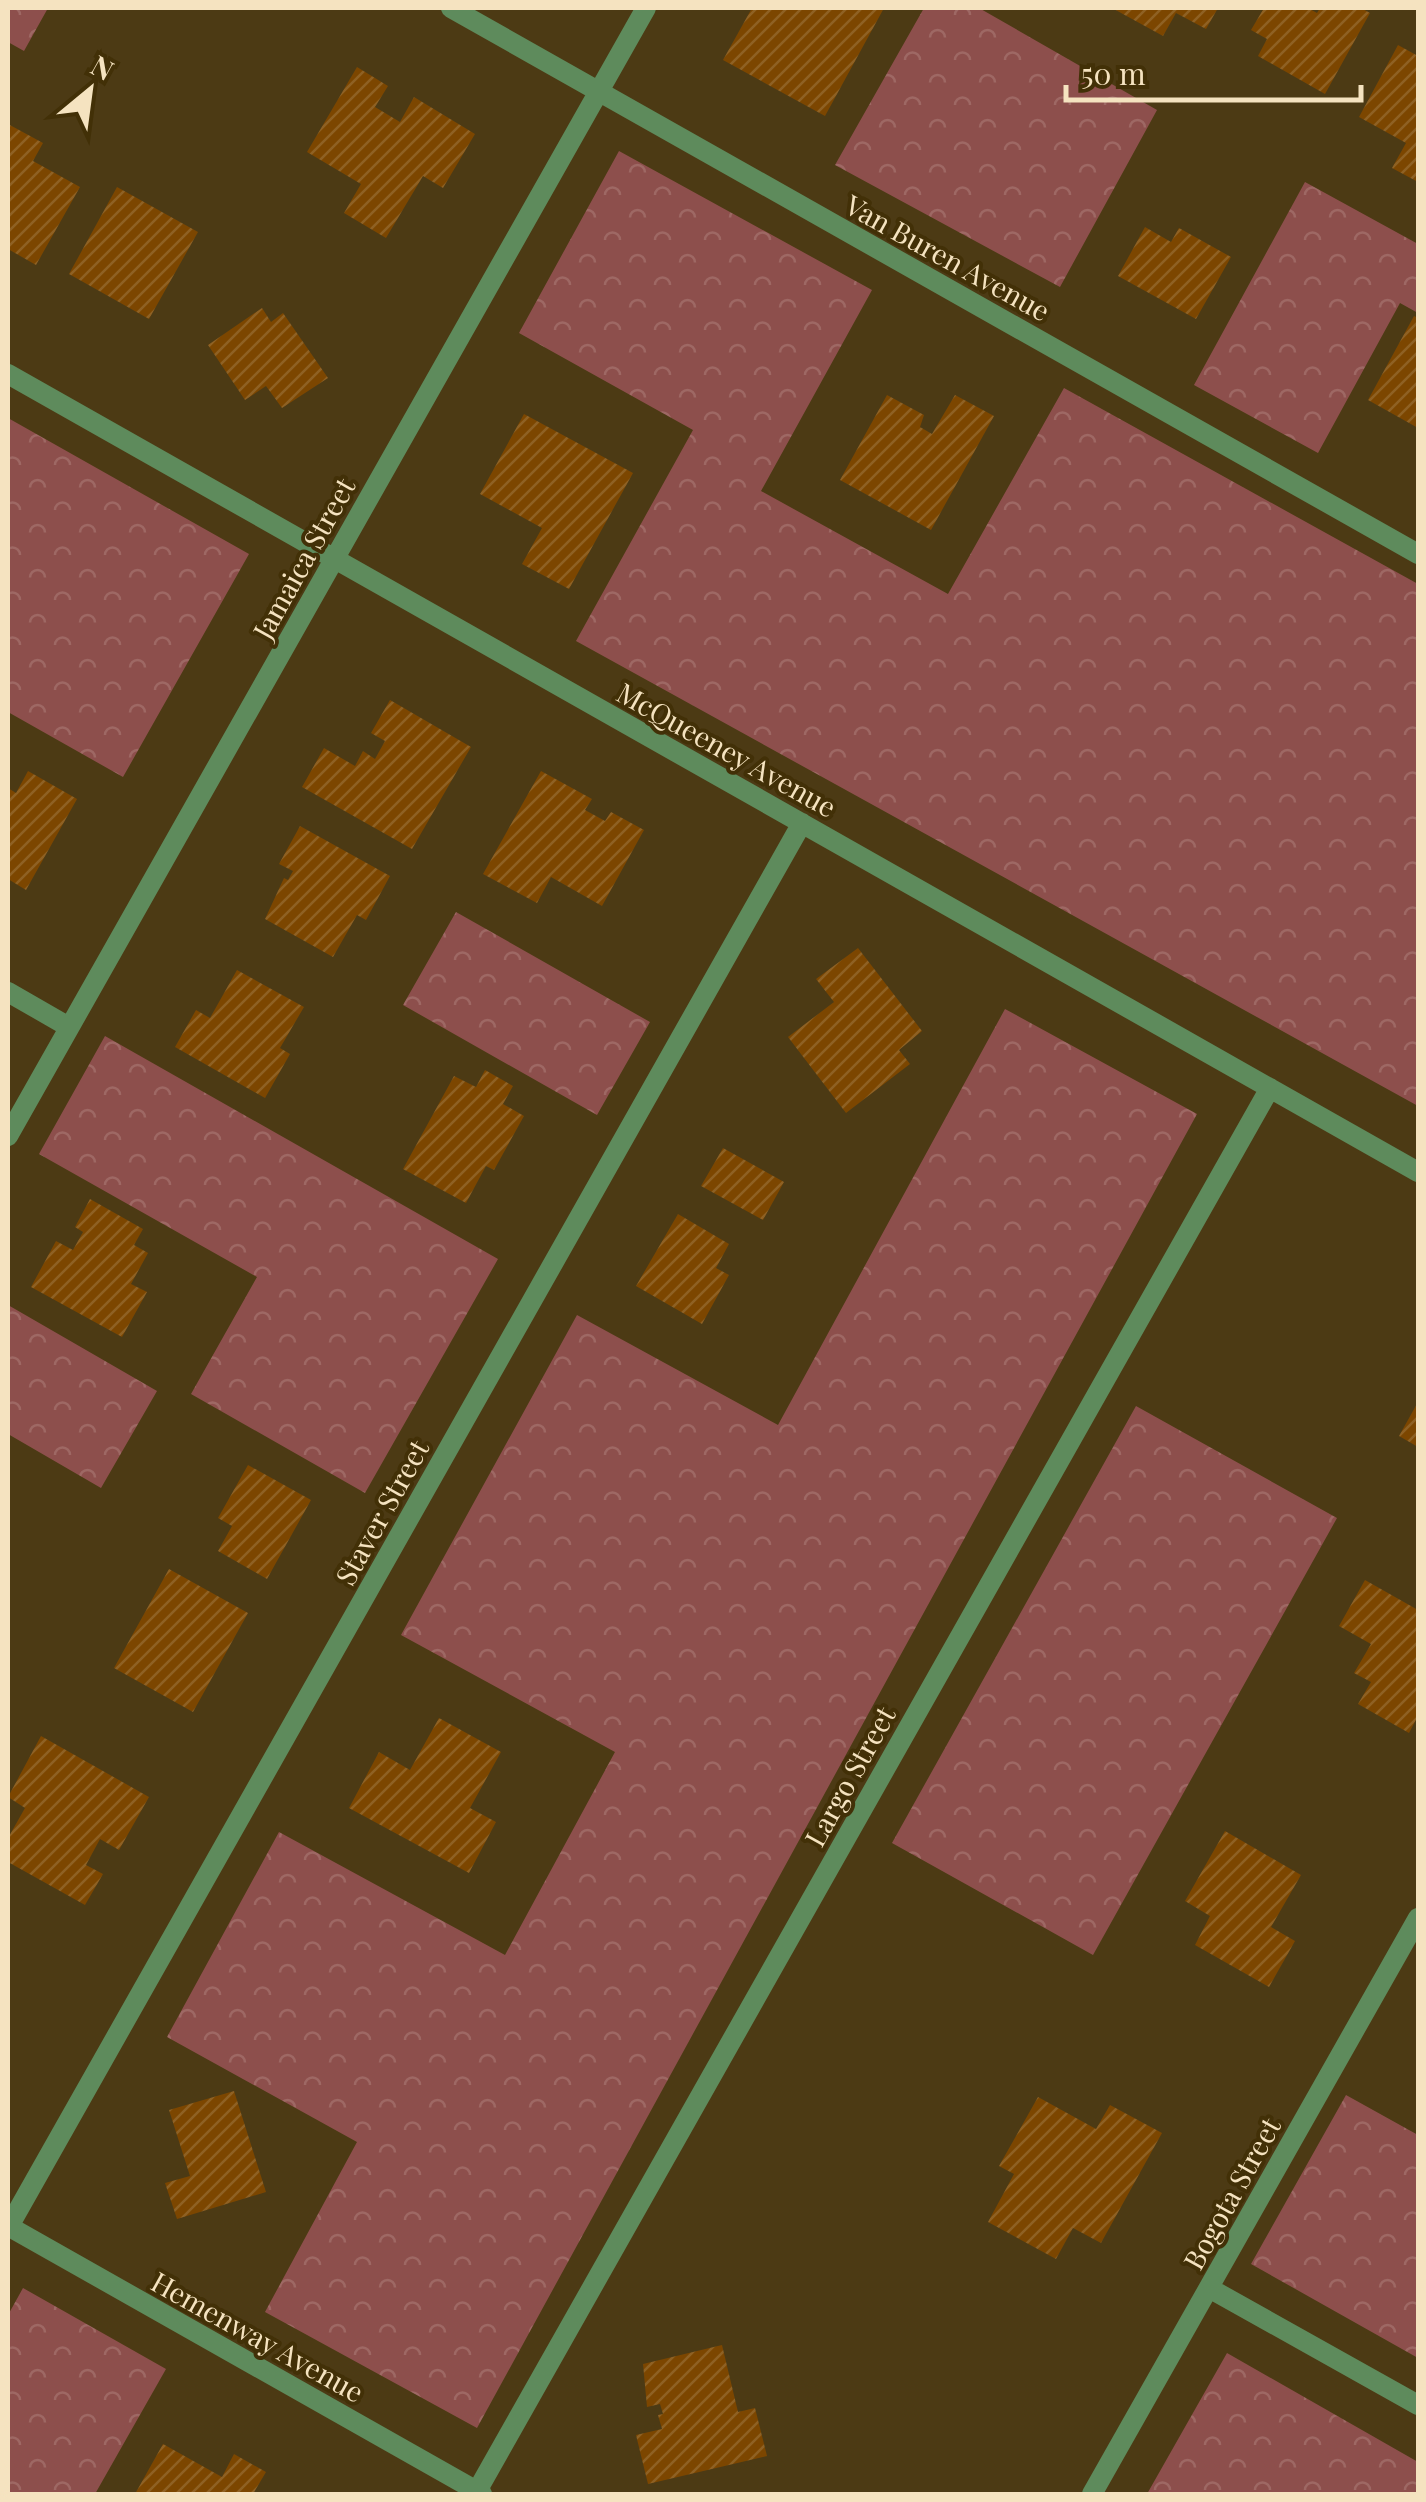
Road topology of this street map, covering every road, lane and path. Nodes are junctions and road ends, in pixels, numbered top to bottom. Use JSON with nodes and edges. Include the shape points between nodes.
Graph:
{"nodes":[{"id":1,"x":451,"y":8,"type":"edge"},
{"id":2,"x":646,"y":8,"type":"edge"},
{"id":3,"x":598,"y":91,"type":"junction"},
{"id":4,"x":8,"y":374,"type":"edge"},
{"id":5,"x":1418,"y":554,"type":"edge"},
{"id":6,"x":334,"y":558,"type":"junction"},
{"id":7,"x":802,"y":823,"type":"junction"},
{"id":8,"x":8,"y":992,"type":"edge"},
{"id":9,"x":69,"y":1027,"type":"junction"},
{"id":10,"x":1270,"y":1088,"type":"junction"},
{"id":11,"x":8,"y":1136,"type":"edge"},
{"id":12,"x":1418,"y":1172,"type":"edge"},
{"id":13,"x":1418,"y":1918,"type":"edge"},
{"id":14,"x":8,"y":2227,"type":"edge"},
{"id":15,"x":1209,"y":2288,"type":"junction"},
{"id":16,"x":1418,"y":2405,"type":"edge"},
{"id":17,"x":479,"y":2493,"type":"edge"},
{"id":18,"x":1092,"y":2494,"type":"edge"}],
"edges":[{"from":1,"to":3,"type":"street","name":"Van Buren Avenue"},
{"from":2,"to":3,"type":"street","name":"Jamaica Street"},
{"from":3,"to":5,"type":"street","name":"Van Buren Avenue"},
{"from":3,"to":6,"type":"street","name":"Jamaica Street"},
{"from":4,"to":6,"type":"street","name":"McQueeney Avenue"},
{"from":6,"to":7,"type":"street","name":"McQueeney Avenue"},
{"from":6,"to":9,"type":"street","name":"Jamaica Street"},
{"from":7,"to":10,"type":"street","name":"McQueeney Avenue"},
{"from":7,"to":14,"type":"street","name":"Staver Street"},
{"from":8,"to":9,"type":"street"},
{"from":9,"to":11,"type":"street","name":"Jamaica Street"},
{"from":10,"to":12,"type":"street","name":"McQueeney Avenue"},
{"from":10,"to":17,"type":"street","name":"Largo Street"},
{"from":13,"to":15,"type":"street","name":"Bogota Street"},
{"from":14,"to":17,"type":"street","name":"Hemenway Avenue"},
{"from":15,"to":16,"type":"street"},
{"from":15,"to":18,"type":"street","name":"Bogota Street"}]}
